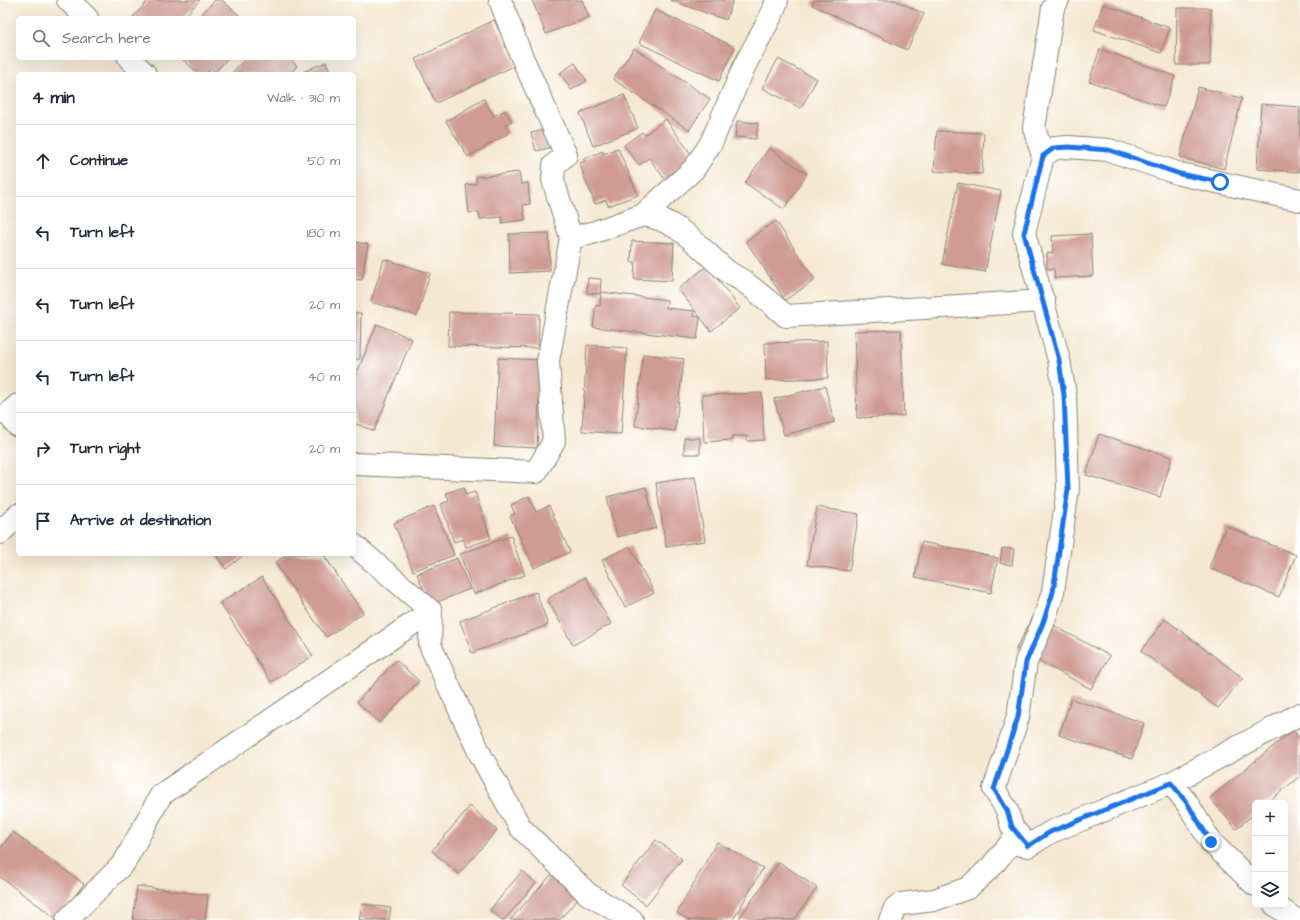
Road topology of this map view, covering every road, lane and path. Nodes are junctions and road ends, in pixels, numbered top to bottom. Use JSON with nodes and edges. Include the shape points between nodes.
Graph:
{"nodes":[{"id":1,"x":68,"y":0,"type":"edge"},
{"id":2,"x":500,"y":0,"type":"edge"},
{"id":3,"x":777,"y":0,"type":"edge"},
{"id":4,"x":1058,"y":0,"type":"edge"},
{"id":5,"x":85,"y":16,"type":"edge"},
{"id":6,"x":131,"y":60,"type":"edge"},
{"id":7,"x":143,"y":72,"type":"edge"},
{"id":8,"x":1043,"y":156,"type":"junction"},
{"id":9,"x":1300,"y":200,"type":"edge"},
{"id":10,"x":644,"y":215,"type":"junction"},
{"id":11,"x":571,"y":238,"type":"junction"},
{"id":12,"x":1044,"y":301,"type":"junction"},
{"id":13,"x":16,"y":407,"type":"edge"},
{"id":14,"x":16,"y":424,"type":"edge"},
{"id":15,"x":356,"y":464,"type":"edge"},
{"id":16,"x":16,"y":517,"type":"edge"},
{"id":17,"x":0,"y":533,"type":"edge"},
{"id":18,"x":356,"y":546,"type":"edge"},
{"id":19,"x":431,"y":612,"type":"junction"},
{"id":20,"x":1300,"y":714,"type":"edge"},
{"id":21,"x":1171,"y":783,"type":"junction"},
{"id":22,"x":1028,"y":846,"type":"junction"},
{"id":23,"x":1252,"y":882,"type":"edge"},
{"id":24,"x":1279,"y":908,"type":"edge"},
{"id":25,"x":67,"y":920,"type":"edge"},
{"id":26,"x":632,"y":920,"type":"edge"},
{"id":27,"x":890,"y":920,"type":"edge"},
{"id":28,"x":1296,"y":920,"type":"edge"}],
"edges":[{"from":1,"to":5,"type":"street"},
{"from":2,"to":11,"type":"street","via":[[521,55],[566,155],[554,165],[553,180]]},
{"from":3,"to":10,"type":"street","via":[[745,64],[711,143],[694,169]]},
{"from":4,"to":8,"type":"street","via":[[1053,8],[1034,128]]},
{"from":6,"to":7,"type":"street"},
{"from":8,"to":9,"type":"street","via":[[1054,148],[1109,150],[1180,174]]},
{"from":8,"to":12,"type":"street","via":[[1024,233]]},
{"from":10,"to":11,"type":"street"},
{"from":10,"to":12,"type":"street","via":[[657,217],[674,226],[704,248],[728,272],[745,282],[786,316]]},
{"from":11,"to":15,"type":"street","via":[[548,361],[554,441],[536,472]]},
{"from":12,"to":22,"type":"street","via":[[1059,360],[1064,395],[1068,489],[1053,592],[1026,662],[1018,717],[994,789],[1007,810],[1012,827]]},
{"from":13,"to":14,"type":"street","via":[[8,414]]},
{"from":16,"to":17,"type":"street"},
{"from":18,"to":19,"type":"street"},
{"from":19,"to":25,"type":"street","via":[[161,795],[124,863]]},
{"from":19,"to":26,"type":"street","via":[[430,645],[480,754],[520,827],[588,894]]},
{"from":20,"to":21,"type":"street"},
{"from":21,"to":22,"type":"street","via":[[1050,832]]},
{"from":21,"to":23,"type":"street","via":[[1187,803],[1211,842]]},
{"from":22,"to":27,"type":"street","via":[[1011,843],[968,888],[934,900],[901,904]]},
{"from":24,"to":28,"type":"street"}]}
